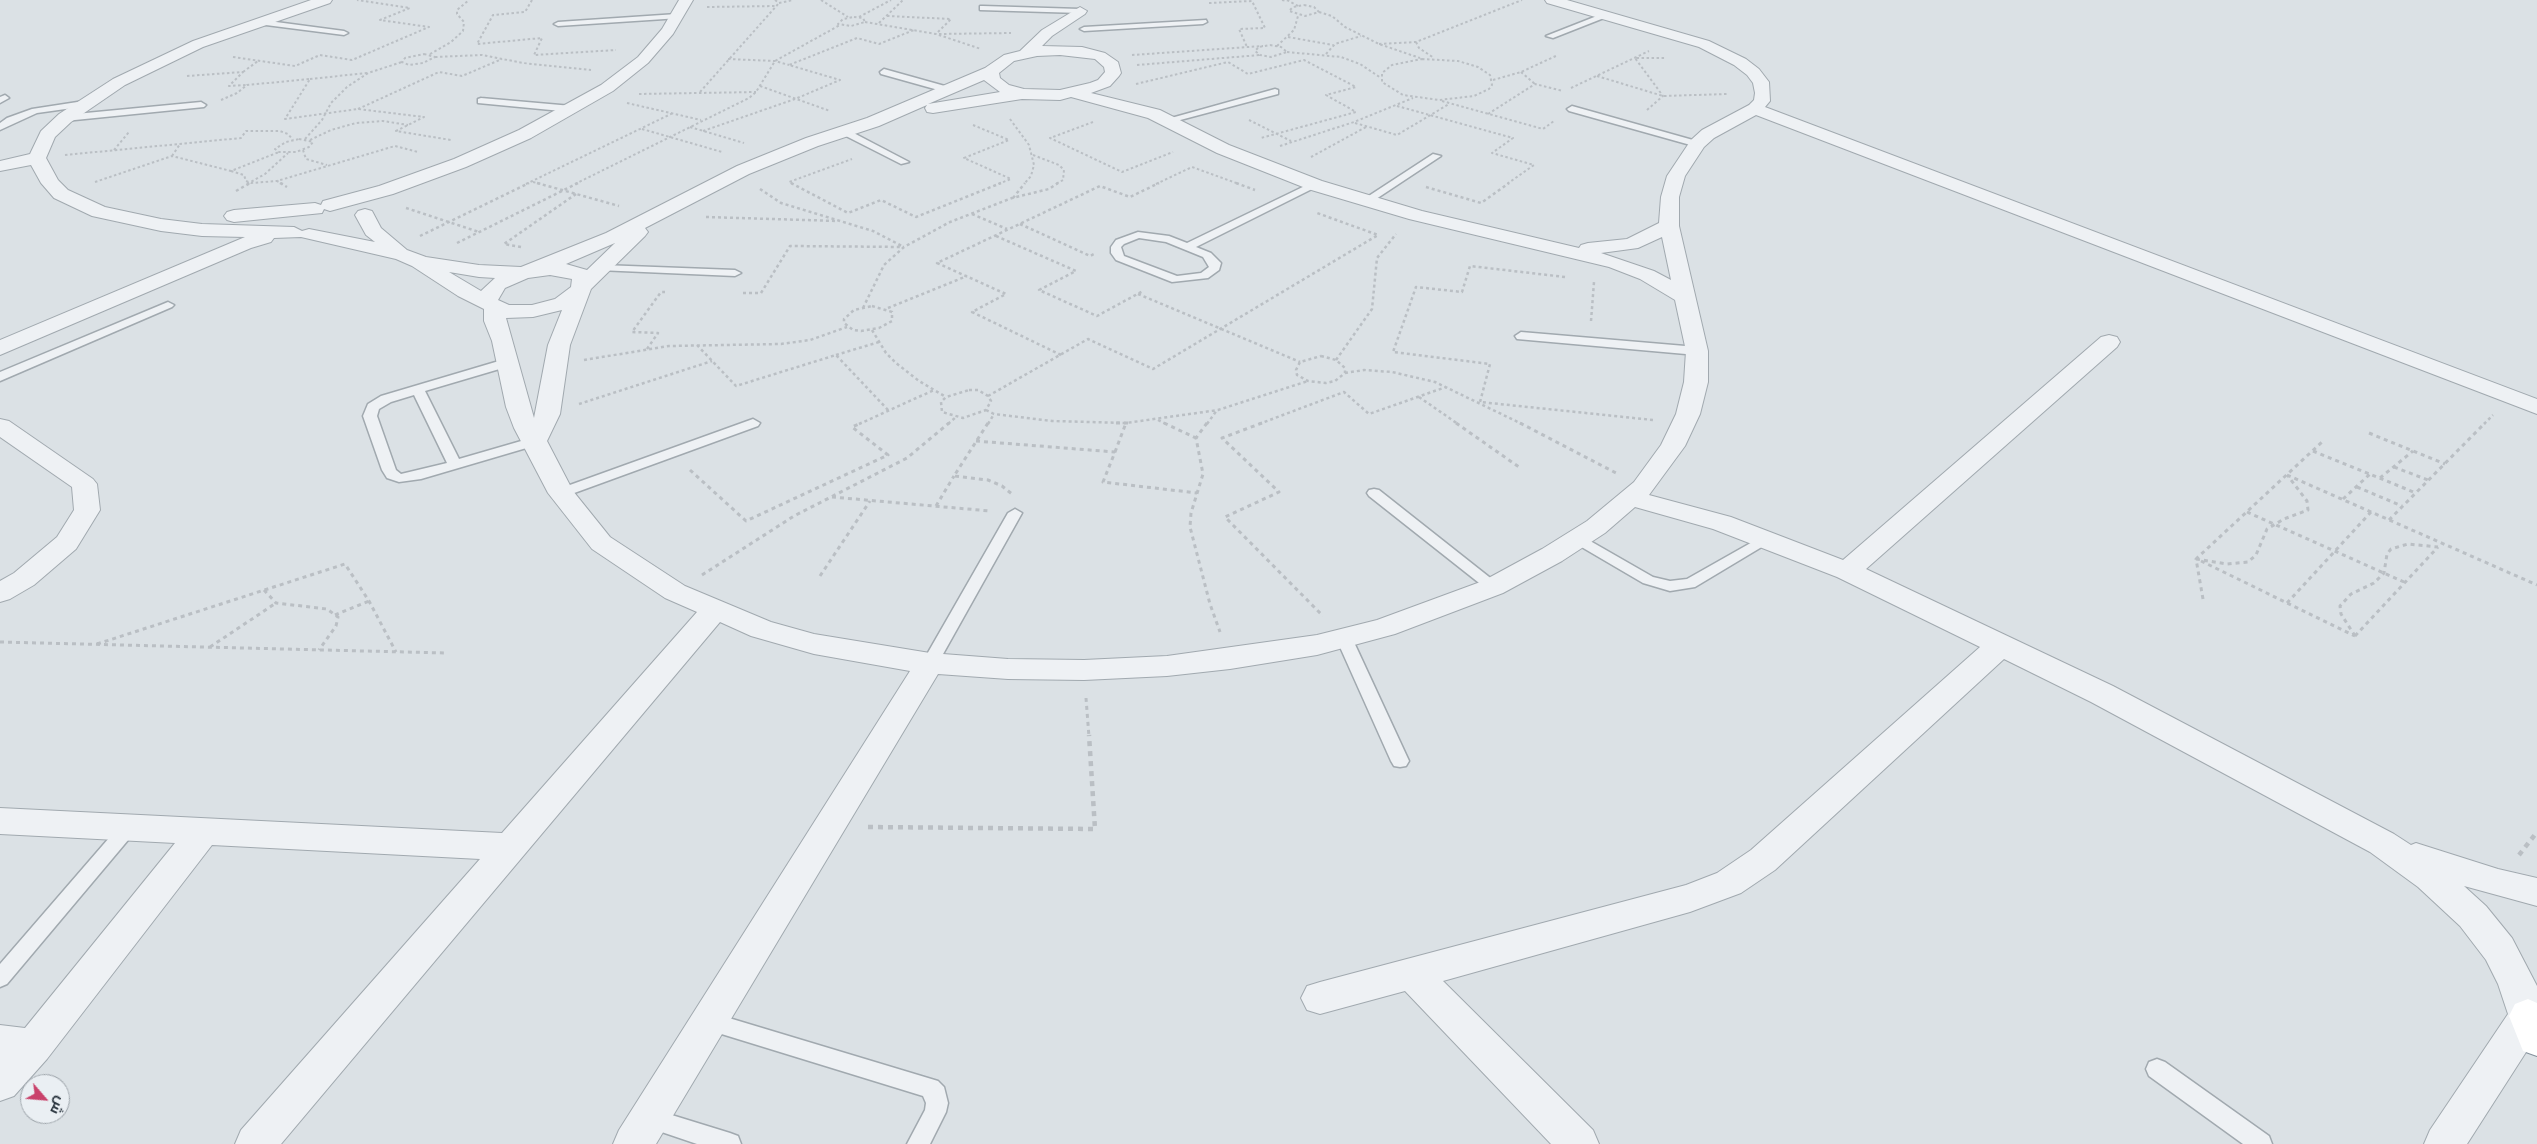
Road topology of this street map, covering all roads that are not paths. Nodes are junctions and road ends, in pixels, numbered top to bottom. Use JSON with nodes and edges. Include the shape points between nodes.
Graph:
{"nodes":[{"id":1,"x":308,"y":0,"type":"edge"},
{"id":2,"x":325,"y":0,"type":"edge"},
{"id":3,"x":1552,"y":0,"type":"edge"},
{"id":4,"x":680,"y":6,"type":"edge"},
{"id":5,"x":1081,"y":6,"type":"edge"},
{"id":6,"x":983,"y":8,"type":"dead end"},
{"id":7,"x":279,"y":15,"type":"junction"},
{"id":8,"x":1604,"y":16,"type":"junction"},
{"id":9,"x":261,"y":22,"type":"junction"},
{"id":10,"x":1203,"y":22,"type":"dead end"},
{"id":11,"x":558,"y":24,"type":"dead end"},
{"id":12,"x":1084,"y":29,"type":"junction"},
{"id":13,"x":344,"y":33,"type":"dead end"},
{"id":14,"x":1550,"y":36,"type":"dead end"},
{"id":15,"x":1026,"y":53,"type":"junction"},
{"id":16,"x":1112,"y":68,"type":"junction"},
{"id":17,"x":991,"y":71,"type":"junction"},
{"id":18,"x":884,"y":72,"type":"dead end"},
{"id":19,"x":949,"y":90,"type":"junction"},
{"id":20,"x":1275,"y":92,"type":"dead end"},
{"id":21,"x":1073,"y":93,"type":"junction"},
{"id":22,"x":1023,"y":94,"type":"junction"},
{"id":23,"x":1141,"y":94,"type":"dead end"},
{"id":24,"x":481,"y":100,"type":"dead end"},
{"id":25,"x":1759,"y":101,"type":"junction"},
{"id":26,"x":84,"y":104,"type":"junction"},
{"id":27,"x":201,"y":105,"type":"road end"},
{"id":28,"x":572,"y":109,"type":"junction"},
{"id":29,"x":1572,"y":109,"type":"road end"},
{"id":30,"x":65,"y":118,"type":"junction"},
{"id":31,"x":1169,"y":120,"type":"junction"},
{"id":32,"x":869,"y":123,"type":"junction"},
{"id":33,"x":0,"y":128,"type":"edge"},
{"id":34,"x":843,"y":131,"type":"junction"},
{"id":35,"x":1697,"y":144,"type":"junction"},
{"id":36,"x":1436,"y":156,"type":"dead end"},
{"id":37,"x":37,"y":158,"type":"junction"},
{"id":38,"x":904,"y":162,"type":"dead end"},
{"id":39,"x":460,"y":164,"type":"junction"},
{"id":40,"x":0,"y":166,"type":"edge"},
{"id":41,"x":1315,"y":185,"type":"junction"},
{"id":42,"x":1366,"y":201,"type":"junction"},
{"id":43,"x":322,"y":207,"type":"junction"},
{"id":44,"x":365,"y":213,"type":"junction"},
{"id":45,"x":654,"y":215,"type":"junction"},
{"id":46,"x":124,"y":219,"type":"junction"},
{"id":47,"x":1669,"y":226,"type":"junction"},
{"id":48,"x":302,"y":234,"type":"junction"},
{"id":49,"x":1532,"y":244,"type":"junction"},
{"id":50,"x":1187,"y":247,"type":"junction"},
{"id":51,"x":406,"y":255,"type":"junction"},
{"id":52,"x":602,"y":268,"type":"junction"},
{"id":53,"x":530,"y":272,"type":"junction"},
{"id":54,"x":735,"y":273,"type":"dead end"},
{"id":55,"x":581,"y":288,"type":"junction"},
{"id":56,"x":1686,"y":298,"type":"junction"},
{"id":57,"x":168,"y":305,"type":"dead end"},
{"id":58,"x":492,"y":306,"type":"junction"},
{"id":59,"x":1521,"y":336,"type":"dead end"},
{"id":60,"x":2109,"y":342,"type":"dead end"},
{"id":61,"x":1,"y":347,"type":"edge"},
{"id":62,"x":1697,"y":351,"type":"junction"},
{"id":63,"x":509,"y":362,"type":"junction"},
{"id":64,"x":0,"y":377,"type":"edge"},
{"id":65,"x":417,"y":389,"type":"junction"},
{"id":66,"x":2537,"y":407,"type":"edge"},
{"id":67,"x":753,"y":423,"type":"dead end"},
{"id":68,"x":0,"y":426,"type":"edge"},
{"id":69,"x":536,"y":441,"type":"junction"},
{"id":70,"x":454,"y":465,"type":"junction"},
{"id":71,"x":1637,"y":492,"type":"junction"},
{"id":72,"x":1374,"y":493,"type":"dead end"},
{"id":73,"x":561,"y":494,"type":"junction"},
{"id":74,"x":1016,"y":513,"type":"road end"},
{"id":75,"x":1578,"y":538,"type":"junction"},
{"id":76,"x":1768,"y":539,"type":"junction"},
{"id":77,"x":1847,"y":571,"type":"junction"},
{"id":78,"x":1493,"y":587,"type":"junction"},
{"id":79,"x":0,"y":593,"type":"edge"},
{"id":80,"x":715,"y":610,"type":"junction"},
{"id":81,"x":1344,"y":638,"type":"junction"},
{"id":82,"x":2002,"y":644,"type":"junction"},
{"id":83,"x":930,"y":663,"type":"junction"},
{"id":84,"x":1400,"y":760,"type":"dead end"},
{"id":85,"x":0,"y":821,"type":"edge"},
{"id":86,"x":128,"y":828,"type":"junction"},
{"id":87,"x":204,"y":831,"type":"junction"},
{"id":88,"x":2382,"y":843,"type":"junction"},
{"id":89,"x":510,"y":847,"type":"junction"},
{"id":90,"x":2537,"y":892,"type":"edge"},
{"id":91,"x":1411,"y":973,"type":"junction"},
{"id":92,"x":0,"y":978,"type":"edge"},
{"id":93,"x":1320,"y":998,"type":"dead end"},
{"id":94,"x":2534,"y":1019,"type":"edge"},
{"id":95,"x":709,"y":1021,"type":"junction"},
{"id":96,"x":16,"y":1045,"type":"edge"},
{"id":97,"x":2157,"y":1069,"type":"dead end"},
{"id":98,"x":0,"y":1083,"type":"edge"},
{"id":99,"x":641,"y":1131,"type":"edge"},
{"id":100,"x":255,"y":1144,"type":"edge"},
{"id":101,"x":730,"y":1144,"type":"edge"},
{"id":102,"x":918,"y":1144,"type":"edge"},
{"id":103,"x":1579,"y":1144,"type":"edge"},
{"id":104,"x":2261,"y":1144,"type":"edge"},
{"id":105,"x":2444,"y":1144,"type":"edge"}],
"edges":[{"from":1,"to":7,"type":"street"},
{"from":2,"to":7,"type":"street"},
{"from":3,"to":8,"type":"street"},
{"from":4,"to":11,"type":"lane"},
{"from":4,"to":28,"type":"street","via":[[659,43],[627,73]]},
{"from":5,"to":6,"type":"lane"},
{"from":5,"to":12,"type":"street"},
{"from":5,"to":15,"type":"street"},
{"from":7,"to":9,"type":"street"},
{"from":8,"to":14,"type":"lane"},
{"from":8,"to":25,"type":"street","via":[[1677,47],[1717,50],[1740,62],[1761,82]]},
{"from":9,"to":13,"type":"lane"},
{"from":9,"to":26,"type":"street","via":[[170,56]]},
{"from":10,"to":12,"type":"lane"},
{"from":12,"to":16,"type":"street"},
{"from":15,"to":16,"type":"street","via":[[1082,52]]},
{"from":15,"to":17,"type":"street","via":[[1010,58]]},
{"from":16,"to":21,"type":"street","via":[[1104,83]]},
{"from":17,"to":19,"type":"street"},
{"from":17,"to":22,"type":"street","via":[[996,85]]},
{"from":18,"to":19,"type":"lane"},
{"from":19,"to":32,"type":"street"},
{"from":20,"to":31,"type":"lane"},
{"from":21,"to":22,"type":"street"},
{"from":21,"to":31,"type":"street"},
{"from":22,"to":32,"type":"street"},
{"from":23,"to":31,"type":"street"},
{"from":24,"to":28,"type":"lane"},
{"from":25,"to":35,"type":"street"},
{"from":25,"to":66,"type":"street"},
{"from":26,"to":30,"type":"street"},
{"from":26,"to":33,"type":"lane","via":[[28,113]]},
{"from":27,"to":30,"type":"lane"},
{"from":28,"to":39,"type":"street"},
{"from":29,"to":35,"type":"lane"},
{"from":30,"to":37,"type":"street","via":[[48,135]]},
{"from":31,"to":41,"type":"street","via":[[1244,158]]},
{"from":32,"to":34,"type":"street"},
{"from":34,"to":38,"type":"lane"},
{"from":34,"to":45,"type":"street","via":[[751,167]]},
{"from":35,"to":47,"type":"street","via":[[1676,176],[1670,197]]},
{"from":36,"to":42,"type":"lane"},
{"from":37,"to":40,"type":"street"},
{"from":37,"to":46,"type":"street","via":[[50,183],[62,194],[99,212]]},
{"from":39,"to":43,"type":"street","via":[[386,190]]},
{"from":39,"to":44,"type":"street"},
{"from":41,"to":42,"type":"street"},
{"from":41,"to":50,"type":"lane"},
{"from":42,"to":49,"type":"street"},
{"from":43,"to":44,"type":"street","via":[[354,205]]},
{"from":43,"to":46,"type":"street","via":[[240,216]]},
{"from":43,"to":48,"type":"street","via":[[290,222],[290,230]]},
{"from":44,"to":48,"type":"street","via":[[355,224],[337,231]]},
{"from":44,"to":51,"type":"street","via":[[373,231]]},
{"from":45,"to":52,"type":"street"},
{"from":45,"to":53,"type":"street"},
{"from":46,"to":48,"type":"street","via":[[202,230]]},
{"from":47,"to":49,"type":"street","via":[[1644,239],[1616,247]]},
{"from":47,"to":56,"type":"street"},
{"from":48,"to":51,"type":"street"},
{"from":48,"to":61,"type":"street","via":[[250,242]]},
{"from":49,"to":56,"type":"street","via":[[1616,263],[1648,275]]},
{"from":50,"to":50,"type":"lane","via":[[1150,235],[1120,242],[1116,253],[1120,258],[1167,278],[1196,279],[1211,273],[1215,263],[1212,259]]},
{"from":51,"to":53,"type":"street","via":[[479,271]]},
{"from":51,"to":58,"type":"street"},
{"from":52,"to":54,"type":"lane"},
{"from":52,"to":55,"type":"street"},
{"from":53,"to":55,"type":"street","via":[[550,269],[573,272],[583,280]]},
{"from":53,"to":58,"type":"street","via":[[498,284],[487,297]]},
{"from":55,"to":58,"type":"street","via":[[562,303],[533,311],[505,312]]},
{"from":55,"to":69,"type":"street","via":[[563,333],[554,367],[548,414]]},
{"from":56,"to":62,"type":"street"},
{"from":57,"to":64,"type":"lane"},
{"from":58,"to":63,"type":"street"},
{"from":59,"to":62,"type":"lane"},
{"from":60,"to":77,"type":"street"},
{"from":62,"to":71,"type":"street","via":[[1696,382],[1684,424],[1673,446]]},
{"from":63,"to":65,"type":"lane"},
{"from":63,"to":69,"type":"street","via":[[522,417]]},
{"from":65,"to":70,"type":"lane"},
{"from":65,"to":70,"type":"lane","via":[[386,398],[370,411],[389,470],[399,478],[409,478]]},
{"from":67,"to":73,"type":"lane"},
{"from":68,"to":79,"type":"street","via":[[84,484],[87,510],[67,543],[24,579]]},
{"from":69,"to":70,"type":"lane"},
{"from":69,"to":73,"type":"street"},
{"from":71,"to":75,"type":"street"},
{"from":71,"to":76,"type":"street","via":[[1677,510]]},
{"from":72,"to":78,"type":"lane"},
{"from":73,"to":80,"type":"street","via":[[601,544],[675,592]]},
{"from":74,"to":83,"type":"lane"},
{"from":75,"to":76,"type":"lane","via":[[1648,580],[1670,586],[1690,584]]},
{"from":75,"to":78,"type":"street"},
{"from":76,"to":77,"type":"street"},
{"from":77,"to":82,"type":"street"},
{"from":78,"to":81,"type":"street","via":[[1384,627]]},
{"from":80,"to":83,"type":"street","via":[[761,629],[814,644]]},
{"from":80,"to":89,"type":"street"},
{"from":81,"to":83,"type":"street","via":[[1230,660],[1167,666],[1008,670]]},
{"from":81,"to":84,"type":"lane"},
{"from":82,"to":88,"type":"street"},
{"from":82,"to":91,"type":"street","via":[[1763,860],[1730,883],[1690,898]]},
{"from":83,"to":95,"type":"street"},
{"from":85,"to":86,"type":"street"},
{"from":86,"to":87,"type":"street"},
{"from":86,"to":92,"type":"lane"},
{"from":87,"to":89,"type":"street"},
{"from":87,"to":96,"type":"street"},
{"from":88,"to":90,"type":"street","via":[[2459,872]]},
{"from":88,"to":94,"type":"street","via":[[2430,876],[2473,916],[2499,949]]},
{"from":89,"to":100,"type":"street"},
{"from":91,"to":93,"type":"street"},
{"from":91,"to":103,"type":"street"},
{"from":94,"to":105,"type":"street"},
{"from":95,"to":99,"type":"street"},
{"from":95,"to":102,"type":"lane","via":[[930,1088],[936,1094],[937,1103]]},
{"from":96,"to":98,"type":"street"},
{"from":97,"to":104,"type":"lane"},
{"from":99,"to":101,"type":"lane"}]}
